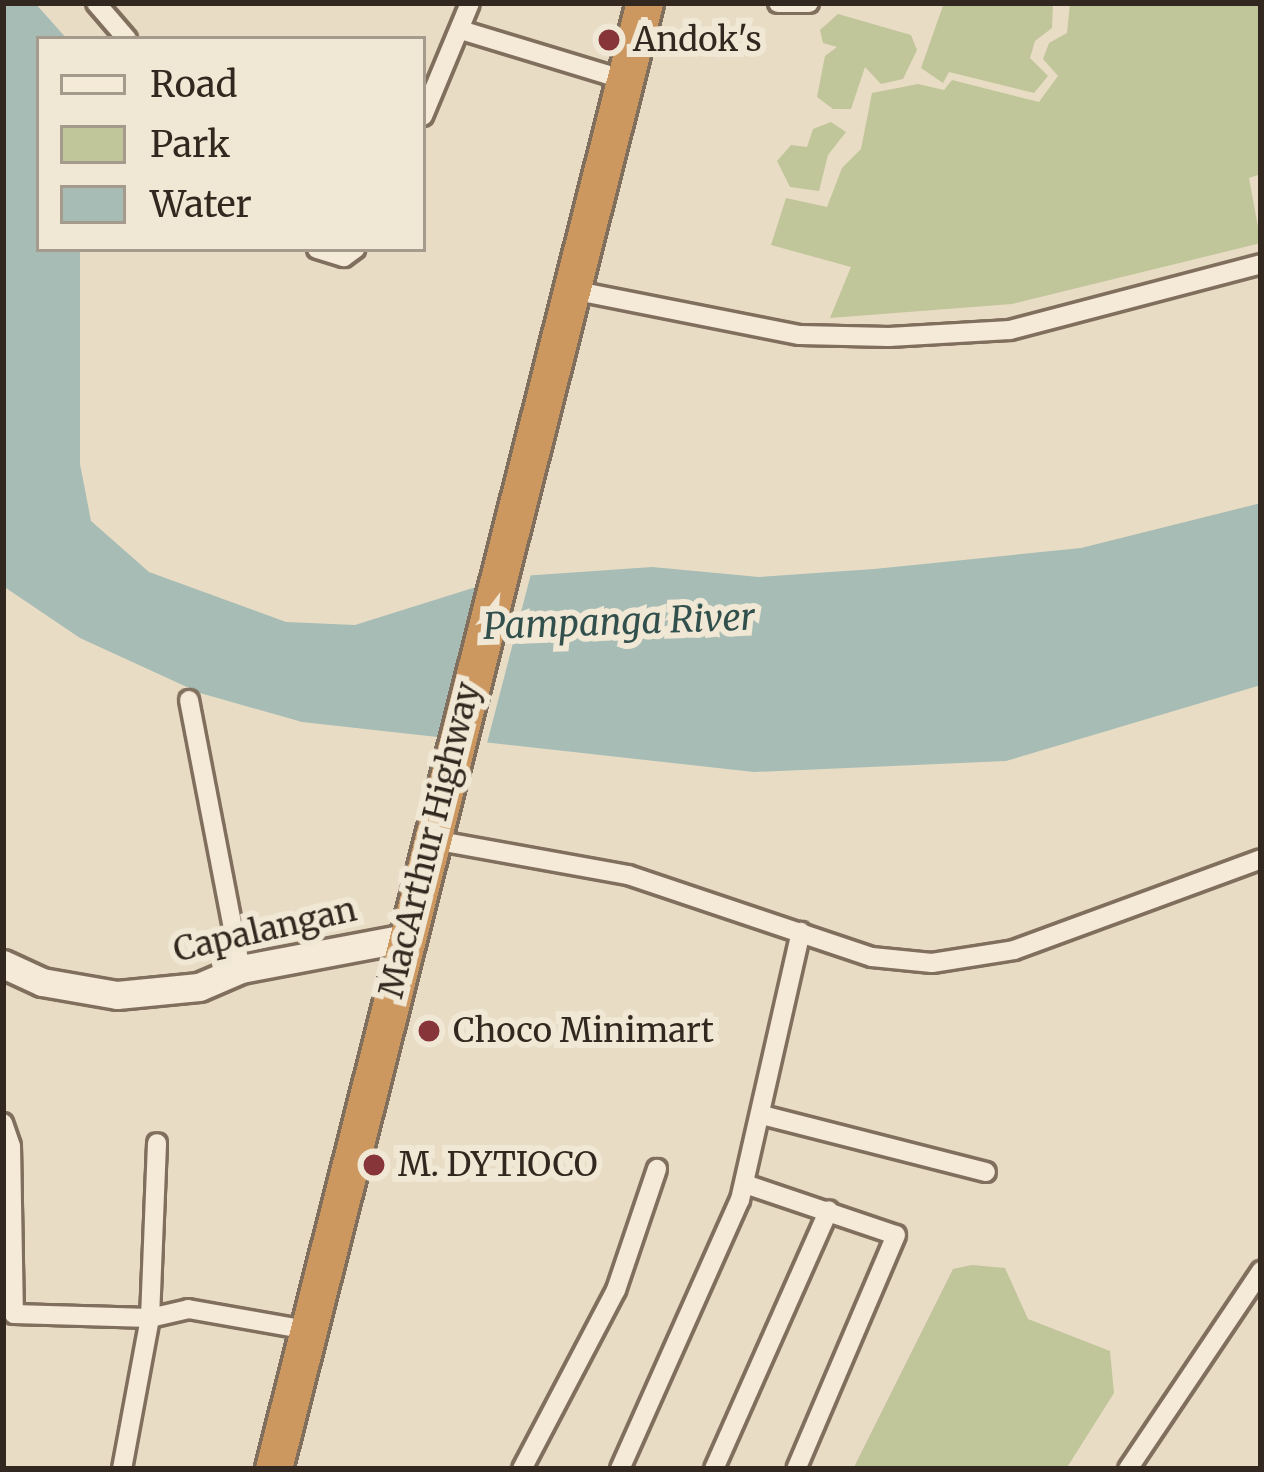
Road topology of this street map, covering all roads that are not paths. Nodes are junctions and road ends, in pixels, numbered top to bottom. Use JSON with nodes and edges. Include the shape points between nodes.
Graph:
{"nodes":[{"id":1,"x":96,"y":3,"type":"edge"},
{"id":2,"x":470,"y":3,"type":"edge"},
{"id":3,"x":645,"y":3,"type":"edge"},
{"id":4,"x":778,"y":3,"type":"edge"},
{"id":5,"x":809,"y":3,"type":"edge"},
{"id":6,"x":464,"y":31,"type":"junction"},
{"id":7,"x":124,"y":36,"type":"edge"},
{"id":8,"x":625,"y":80,"type":"junction"},
{"id":9,"x":426,"y":110,"type":"edge"},
{"id":10,"x":1261,"y":264,"type":"edge"},
{"id":11,"x":569,"y":301,"type":"junction"},
{"id":12,"x":189,"y":700,"type":"dead end"},
{"id":13,"x":428,"y":839,"type":"junction"},
{"id":14,"x":1261,"y":859,"type":"edge"},
{"id":15,"x":801,"y":932,"type":"junction"},
{"id":16,"x":405,"y":938,"type":"junction"},
{"id":17,"x":3,"y":964,"type":"edge"},
{"id":18,"x":241,"y":969,"type":"junction"},
{"id":19,"x":762,"y":1115,"type":"junction"},
{"id":20,"x":3,"y":1123,"type":"edge"},
{"id":21,"x":157,"y":1142,"type":"dead end"},
{"id":22,"x":657,"y":1169,"type":"dead end"},
{"id":23,"x":986,"y":1172,"type":"dead end"},
{"id":24,"x":745,"y":1184,"type":"junction"},
{"id":25,"x":829,"y":1210,"type":"junction"},
{"id":26,"x":1261,"y":1271,"type":"edge"},
{"id":27,"x":150,"y":1318,"type":"junction"},
{"id":28,"x":308,"y":1330,"type":"junction"},
{"id":29,"x":122,"y":1469,"type":"edge"},
{"id":30,"x":274,"y":1469,"type":"edge"},
{"id":31,"x":522,"y":1469,"type":"edge"},
{"id":32,"x":620,"y":1469,"type":"edge"},
{"id":33,"x":715,"y":1469,"type":"edge"},
{"id":34,"x":796,"y":1469,"type":"edge"},
{"id":35,"x":1128,"y":1469,"type":"edge"}],
"edges":[{"from":1,"to":7,"type":"street"},
{"from":2,"to":6,"type":"street"},
{"from":3,"to":8,"type":"highway","name":"MacArthur Highway"},
{"from":4,"to":5,"type":"street"},
{"from":6,"to":8,"type":"street"},
{"from":6,"to":9,"type":"street"},
{"from":8,"to":11,"type":"highway","name":"MacArthur Highway"},
{"from":10,"to":11,"type":"street","via":[[1010,329],[889,337],[800,335]]},
{"from":11,"to":13,"type":"highway","name":"MacArthur Highway"},
{"from":12,"to":18,"type":"street"},
{"from":13,"to":15,"type":"street","via":[[628,875]]},
{"from":13,"to":16,"type":"highway","name":"MacArthur Highway"},
{"from":14,"to":15,"type":"street","via":[[994,953],[932,963],[872,957]]},
{"from":15,"to":19,"type":"street"},
{"from":16,"to":18,"type":"street","name":"Capalangan"},
{"from":16,"to":28,"type":"highway","name":"MacArthur Highway"},
{"from":17,"to":18,"type":"street","name":"Capalangan","via":[[42,982],[117,995],[199,987]]},
{"from":19,"to":23,"type":"street"},
{"from":19,"to":24,"type":"street"},
{"from":20,"to":27,"type":"street","via":[[11,1146],[14,1313]]},
{"from":21,"to":27,"type":"street"},
{"from":22,"to":31,"type":"street","via":[[616,1290]]},
{"from":24,"to":25,"type":"street"},
{"from":24,"to":32,"type":"street"},
{"from":25,"to":33,"type":"street"},
{"from":25,"to":34,"type":"street","via":[[891,1228],[895,1244]]},
{"from":26,"to":35,"type":"street"},
{"from":27,"to":28,"type":"street","via":[[188,1309]]},
{"from":27,"to":29,"type":"street"},
{"from":28,"to":30,"type":"highway","name":"MacArthur Highway"}]}
